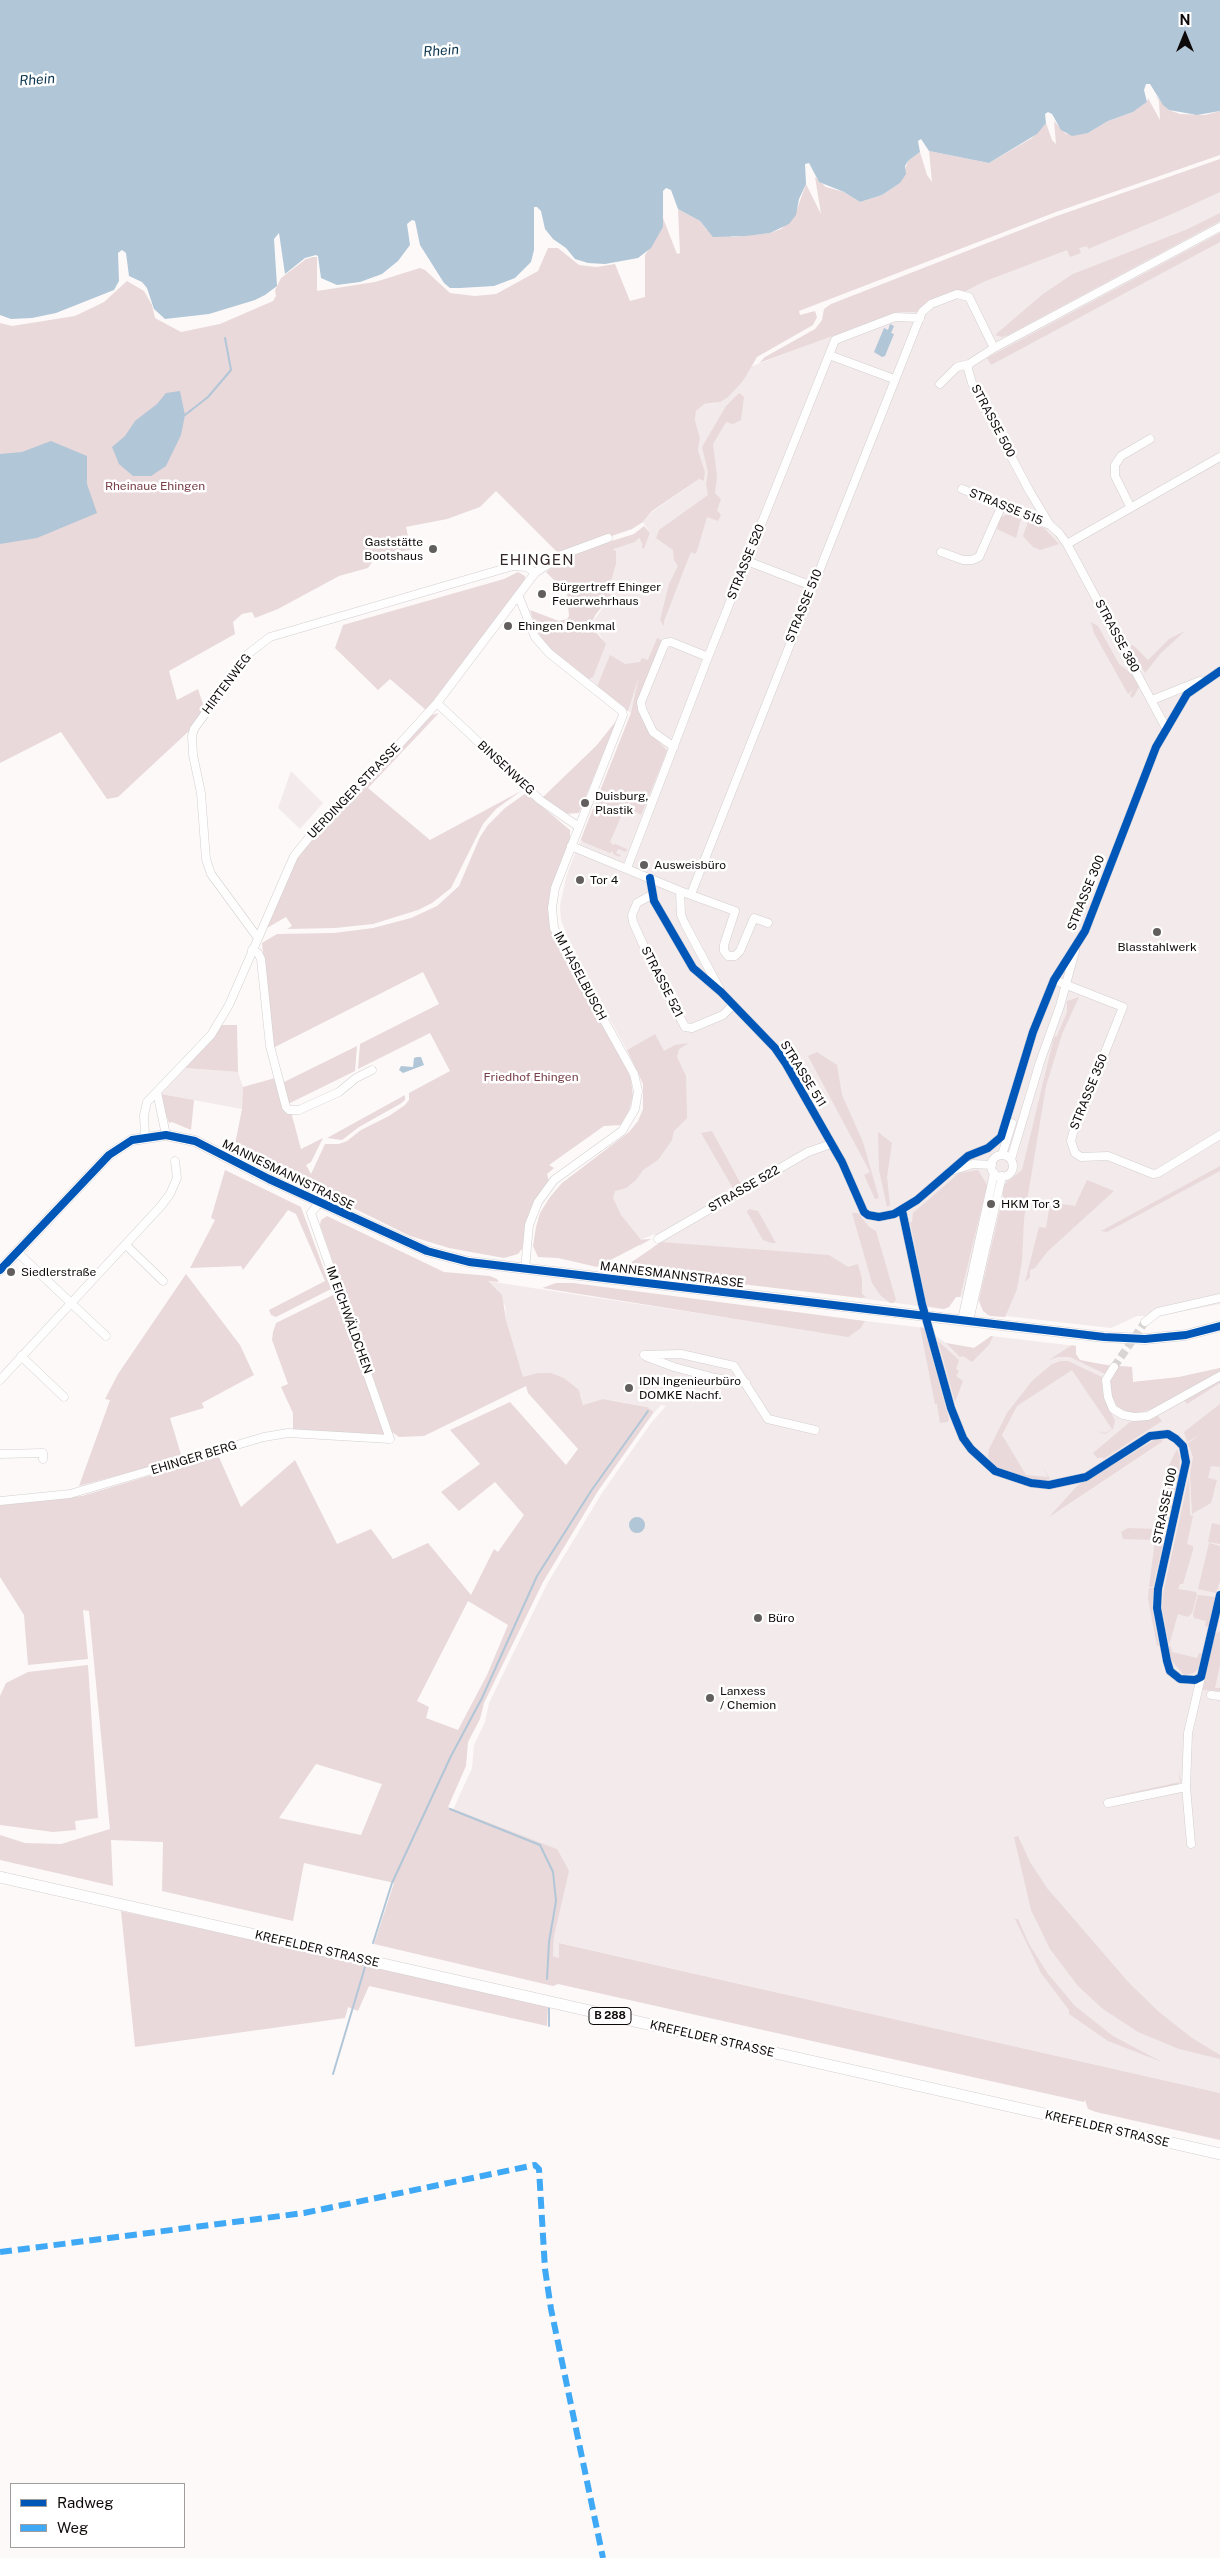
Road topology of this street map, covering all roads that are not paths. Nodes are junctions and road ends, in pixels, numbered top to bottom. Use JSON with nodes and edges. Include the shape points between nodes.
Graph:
{"nodes":[{"id":1,"x":1220,"y":227,"type":"edge"},
{"id":2,"x":920,"y":318,"type":"junction"},
{"id":3,"x":994,"y":348,"type":"junction"},
{"id":4,"x":829,"y":355,"type":"junction"},
{"id":5,"x":969,"y":364,"type":"junction"},
{"id":6,"x":894,"y":379,"type":"junction"},
{"id":7,"x":940,"y":384,"type":"dead end"},
{"id":8,"x":1150,"y":439,"type":"dead end"},
{"id":9,"x":1220,"y":457,"type":"edge"},
{"id":10,"x":962,"y":489,"type":"dead end"},
{"id":11,"x":1002,"y":505,"type":"junction"},
{"id":12,"x":1130,"y":506,"type":"junction"},
{"id":13,"x":1050,"y":525,"type":"junction"},
{"id":14,"x":608,"y":538,"type":"dead end"},
{"id":15,"x":1067,"y":544,"type":"junction"},
{"id":16,"x":941,"y":552,"type":"dead end"},
{"id":17,"x":746,"y":562,"type":"junction"},
{"id":18,"x":535,"y":574,"type":"junction"},
{"id":19,"x":812,"y":586,"type":"junction"},
{"id":20,"x":519,"y":597,"type":"junction"},
{"id":21,"x":708,"y":657,"type":"junction"},
{"id":22,"x":1220,"y":671,"type":"edge"},
{"id":23,"x":1207,"y":679,"type":"junction"},
{"id":24,"x":1152,"y":700,"type":"junction"},
{"id":25,"x":437,"y":704,"type":"junction"},
{"id":26,"x":1166,"y":728,"type":"junction"},
{"id":27,"x":674,"y":747,"type":"junction"},
{"id":28,"x":579,"y":827,"type":"junction"},
{"id":29,"x":571,"y":846,"type":"junction"},
{"id":30,"x":627,"y":868,"type":"junction"},
{"id":31,"x":650,"y":878,"type":"junction"},
{"id":32,"x":680,"y":891,"type":"junction"},
{"id":33,"x":653,"y":894,"type":"junction"},
{"id":34,"x":691,"y":894,"type":"junction"},
{"id":35,"x":768,"y":923,"type":"dead end"},
{"id":36,"x":258,"y":938,"type":"junction"},
{"id":37,"x":1076,"y":946,"type":"junction"},
{"id":38,"x":252,"y":950,"type":"junction"},
{"id":39,"x":1054,"y":980,"type":"junction"},
{"id":40,"x":1066,"y":985,"type":"junction"},
{"id":41,"x":721,"y":992,"type":"junction"},
{"id":42,"x":733,"y":1005,"type":"junction"},
{"id":43,"x":1024,"y":1057,"type":"junction"},
{"id":44,"x":372,"y":1070,"type":"dead end"},
{"id":45,"x":157,"y":1092,"type":"junction"},
{"id":46,"x":166,"y":1135,"type":"junction"},
{"id":47,"x":1220,"y":1135,"type":"edge"},
{"id":48,"x":145,"y":1136,"type":"junction"},
{"id":49,"x":831,"y":1144,"type":"junction"},
{"id":50,"x":1002,"y":1155,"type":"junction"},
{"id":51,"x":1011,"y":1159,"type":"junction"},
{"id":52,"x":175,"y":1161,"type":"dead end"},
{"id":53,"x":996,"y":1171,"type":"junction"},
{"id":54,"x":950,"y":1172,"type":"junction"},
{"id":55,"x":319,"y":1203,"type":"junction"},
{"id":56,"x":902,"y":1210,"type":"junction"},
{"id":57,"x":658,"y":1239,"type":"dead end"},
{"id":58,"x":126,"y":1245,"type":"junction"},
{"id":59,"x":17,"y":1252,"type":"junction"},
{"id":60,"x":525,"y":1269,"type":"junction"},
{"id":61,"x":0,"y":1270,"type":"edge"},
{"id":62,"x":163,"y":1281,"type":"dead end"},
{"id":63,"x":1220,"y":1298,"type":"edge"},
{"id":64,"x":72,"y":1302,"type":"junction"},
{"id":65,"x":965,"y":1321,"type":"junction"},
{"id":66,"x":1145,"y":1322,"type":"tunnel mouth"},
{"id":67,"x":1220,"y":1326,"type":"edge"},
{"id":68,"x":106,"y":1336,"type":"dead end"},
{"id":69,"x":21,"y":1356,"type":"junction"},
{"id":70,"x":1114,"y":1366,"type":"tunnel mouth"},
{"id":71,"x":1220,"y":1376,"type":"edge"},
{"id":72,"x":0,"y":1380,"type":"edge"},
{"id":73,"x":746,"y":1383,"type":"junction"},
{"id":74,"x":64,"y":1397,"type":"dead end"},
{"id":75,"x":815,"y":1430,"type":"dead end"},
{"id":76,"x":390,"y":1439,"type":"joint"},
{"id":77,"x":0,"y":1454,"type":"edge"},
{"id":78,"x":43,"y":1459,"type":"dead end"},
{"id":79,"x":0,"y":1502,"type":"edge"},
{"id":80,"x":1220,"y":1595,"type":"edge"},
{"id":81,"x":1201,"y":1677,"type":"junction"},
{"id":82,"x":1211,"y":1695,"type":"dead end"},
{"id":83,"x":1220,"y":1696,"type":"edge"},
{"id":84,"x":1186,"y":1787,"type":"junction"},
{"id":85,"x":1108,"y":1802,"type":"dead end"},
{"id":86,"x":1191,"y":1844,"type":"dead end"},
{"id":87,"x":0,"y":1870,"type":"edge"},
{"id":88,"x":0,"y":1877,"type":"edge"},
{"id":89,"x":1220,"y":2147,"type":"edge"},
{"id":90,"x":1220,"y":2154,"type":"edge"}],
"edges":[{"from":1,"to":3,"type":"street"},
{"from":2,"to":3,"type":"street","via":[[931,304],[962,294],[969,297]]},
{"from":2,"to":4,"type":"street","name":"STRASSE 520","via":[[894,317],[839,336]]},
{"from":2,"to":6,"type":"street","name":"STRASSE 510"},
{"from":3,"to":5,"type":"street"},
{"from":4,"to":6,"type":"street"},
{"from":4,"to":17,"type":"street","name":"STRASSE 520"},
{"from":5,"to":7,"type":"street","via":[[957,367]]},
{"from":5,"to":13,"type":"street","name":"STRASSE 500","via":[[972,383]]},
{"from":6,"to":19,"type":"street","name":"STRASSE 510"},
{"from":8,"to":12,"type":"street","via":[[1120,456],[1115,465],[1115,476]]},
{"from":9,"to":12,"type":"street"},
{"from":10,"to":11,"type":"street","name":"STRASSE 515"},
{"from":11,"to":13,"type":"street","name":"STRASSE 515"},
{"from":11,"to":16,"type":"street","via":[[979,557],[963,560]]},
{"from":12,"to":15,"type":"street"},
{"from":13,"to":15,"type":"street","name":"STRASSE 500"},
{"from":14,"to":18,"type":"street","name":"UERDINGER STRASSE","via":[[562,555]]},
{"from":15,"to":24,"type":"street","name":"STRASSE 380"},
{"from":17,"to":19,"type":"street"},
{"from":17,"to":21,"type":"street","name":"STRASSE 520"},
{"from":18,"to":20,"type":"street","name":"UERDINGER STRASSE"},
{"from":18,"to":36,"type":"street","name":"HIRTENWEG","via":[[527,567],[513,566],[270,637],[248,654],[192,736],[206,859],[211,874]]},
{"from":19,"to":34,"type":"street","name":"STRASSE 510"},
{"from":20,"to":25,"type":"street","name":"UERDINGER STRASSE"},
{"from":20,"to":28,"type":"street","name":"IM HASELBUSCH","via":[[535,637],[548,653],[622,711]]},
{"from":21,"to":27,"type":"street","name":"STRASSE 520"},
{"from":21,"to":27,"type":"street","via":[[671,642],[665,643],[645,693],[641,706],[653,732]]},
{"from":22,"to":23,"type":"street","name":"STRASSE 300"},
{"from":23,"to":24,"type":"street"},
{"from":23,"to":26,"type":"street","name":"STRASSE 300","via":[[1187,694]]},
{"from":24,"to":26,"type":"street","name":"STRASSE 380"},
{"from":25,"to":28,"type":"street","name":"BINSENWEG","via":[[540,800]]},
{"from":25,"to":36,"type":"street","name":"UERDINGER STRASSE","via":[[324,818],[294,856]]},
{"from":26,"to":37,"type":"street","name":"STRASSE 300","via":[[1085,931]]},
{"from":27,"to":30,"type":"street","name":"STRASSE 520"},
{"from":28,"to":29,"type":"street","name":"IM HASELBUSCH"},
{"from":29,"to":30,"type":"street"},
{"from":29,"to":60,"type":"street","name":"IM HASELBUSCH","via":[[555,888],[554,928],[634,1074],[638,1091],[636,1109],[622,1131],[554,1180],[538,1202],[529,1226]]},
{"from":30,"to":31,"type":"street"},
{"from":31,"to":32,"type":"street"},
{"from":31,"to":33,"type":"street","name":"STRASSE 511"},
{"from":32,"to":34,"type":"street"},
{"from":32,"to":41,"type":"street","name":"STRASSE 511","via":[[685,924]]},
{"from":33,"to":41,"type":"street","name":"STRASSE 511","via":[[693,968]]},
{"from":33,"to":42,"type":"street","name":"STRASSE 521","via":[[637,903],[633,922],[685,1027],[692,1028],[715,1018]]},
{"from":34,"to":35,"type":"street","via":[[735,911],[724,945],[728,956],[735,956],[740,951],[754,918]]},
{"from":36,"to":38,"type":"street","name":"UERDINGER STRASSE"},
{"from":37,"to":39,"type":"street","name":"STRASSE 300"},
{"from":37,"to":40,"type":"street","name":"STRASSE 300"},
{"from":38,"to":44,"type":"street","via":[[261,959],[270,1046],[286,1107],[299,1110],[339,1092]]},
{"from":38,"to":45,"type":"street","name":"UERDINGER STRASSE","via":[[229,1005],[211,1035]]},
{"from":39,"to":40,"type":"street","name":"STRASSE 350"},
{"from":39,"to":43,"type":"street","name":"STRASSE 300"},
{"from":40,"to":47,"type":"street","name":"STRASSE 350","via":[[1123,1007],[1073,1133],[1071,1141],[1075,1153],[1092,1158],[1108,1156],[1153,1174]]},
{"from":40,"to":51,"type":"street","name":"STRASSE 300"},
{"from":41,"to":42,"type":"street","name":"STRASSE 511"},
{"from":42,"to":49,"type":"street","name":"STRASSE 511","via":[[775,1048]]},
{"from":43,"to":50,"type":"street","via":[[1016,1105]]},
{"from":43,"to":54,"type":"street","name":"STRASSE 300","via":[[1001,1137],[988,1148],[968,1156]]},
{"from":45,"to":46,"type":"street"},
{"from":45,"to":48,"type":"street","name":"UERDINGER STRASSE","via":[[147,1102]]},
{"from":46,"to":48,"type":"main road","name":"MANNESMANNSTRASSE"},
{"from":46,"to":55,"type":"main road","name":"MANNESMANNSTRASSE","via":[[195,1141]]},
{"from":48,"to":59,"type":"main road","via":[[121,1147],[98,1165]]},
{"from":49,"to":56,"type":"street","name":"STRASSE 511","via":[[864,1212],[879,1217]]},
{"from":49,"to":57,"type":"street","name":"STRASSE 522","via":[[808,1152]]},
{"from":50,"to":51,"type":"street"},
{"from":50,"to":53,"type":"street","via":[[996,1157]]},
{"from":51,"to":53,"type":"street","name":"STRASSE 300","via":[[1011,1172]]},
{"from":52,"to":58,"type":"street","via":[[177,1178],[170,1194]]},
{"from":53,"to":54,"type":"street","via":[[972,1164]]},
{"from":53,"to":65,"type":"street"},
{"from":54,"to":56,"type":"street","name":"STRASSE 511"},
{"from":55,"to":60,"type":"main road","name":"MANNESMANNSTRASSE","via":[[427,1251],[469,1262]]},
{"from":55,"to":76,"type":"street","name":"IM EICHWÄLDCHEN","via":[[311,1213]]},
{"from":56,"to":81,"type":"street","name":"STRASSE 100","via":[[922,1304],[951,1408],[963,1438],[981,1460],[995,1471],[1031,1483],[1049,1485],[1086,1477],[1150,1436],[1168,1434],[1183,1446],[1186,1462],[1158,1589],[1157,1608],[1170,1671],[1186,1681]]},
{"from":58,"to":62,"type":"street"},
{"from":58,"to":64,"type":"street"},
{"from":59,"to":61,"type":"main road"},
{"from":59,"to":64,"type":"street"},
{"from":60,"to":65,"type":"main road","name":"MANNESMANNSTRASSE","bridge":true},
{"from":63,"to":66,"type":"street","via":[[1158,1312]]},
{"from":64,"to":68,"type":"street"},
{"from":64,"to":69,"type":"street"},
{"from":65,"to":67,"type":"main road","name":"MANNESMANNSTRASSE","via":[[1145,1340],[1186,1335]]},
{"from":69,"to":72,"type":"street"},
{"from":69,"to":74,"type":"street"},
{"from":70,"to":71,"type":"street","via":[[1106,1380],[1108,1398],[1113,1408],[1134,1417],[1148,1416]]},
{"from":73,"to":73,"type":"street","via":[[734,1366],[681,1354],[644,1355],[682,1370]]},
{"from":73,"to":75,"type":"street","via":[[768,1419]]},
{"from":76,"to":79,"type":"street","name":"EHINGER BERG","via":[[288,1433],[264,1437],[70,1494]]},
{"from":77,"to":78,"type":"street","via":[[43,1453]]},
{"from":80,"to":81,"type":"street"},
{"from":81,"to":84,"type":"street","via":[[1188,1733]]},
{"from":82,"to":83,"type":"street"},
{"from":84,"to":85,"type":"street"},
{"from":84,"to":86,"type":"street"},
{"from":87,"to":89,"type":"main road","name":"KREFELDER STRASSE","number":"B 288"},
{"from":88,"to":90,"type":"main road","name":"KREFELDER STRASSE","number":"B 288"}]}
